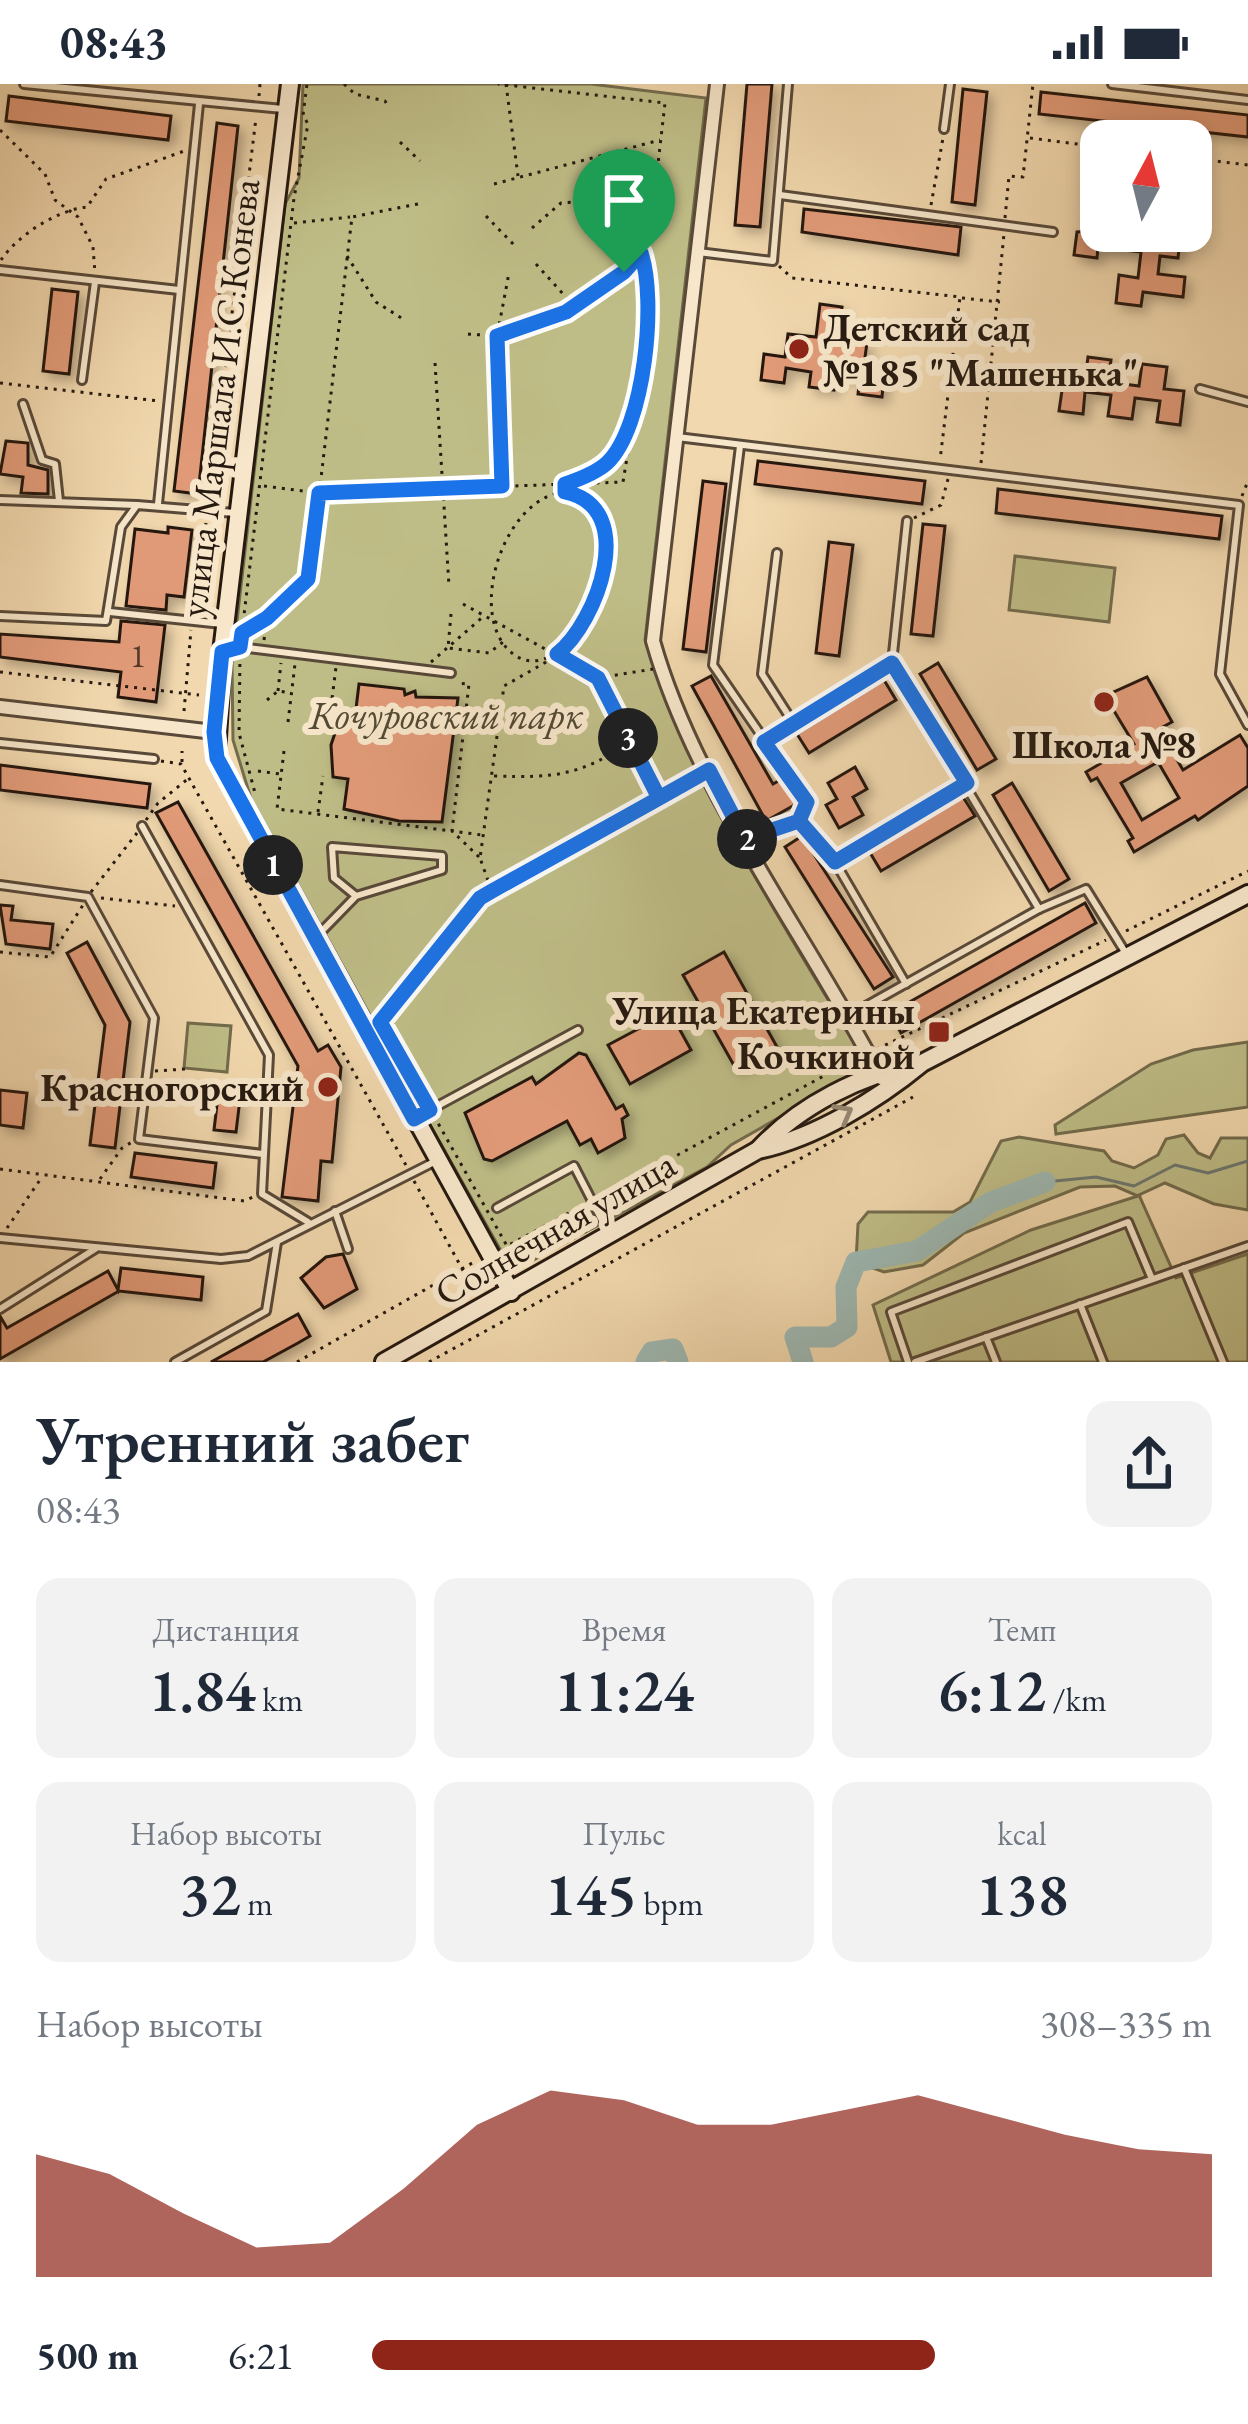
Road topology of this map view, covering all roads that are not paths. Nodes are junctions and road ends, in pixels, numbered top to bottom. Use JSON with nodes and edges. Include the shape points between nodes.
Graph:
{"nodes":[{"id":1,"x":23,"y":84,"type":"edge"},
{"id":2,"x":290,"y":84,"type":"edge"},
{"id":3,"x":717,"y":84,"type":"edge"},
{"id":4,"x":788,"y":84,"type":"edge"},
{"id":5,"x":950,"y":84,"type":"edge"},
{"id":6,"x":1112,"y":84,"type":"edge"},
{"id":7,"x":1248,"y":100,"type":"edge"},
{"id":8,"x":199,"y":104,"type":"junction"},
{"id":9,"x":286,"y":110,"type":"junction"},
{"id":10,"x":944,"y":129,"type":"road end"},
{"id":11,"x":780,"y":195,"type":"junction"},
{"id":12,"x":1053,"y":232,"type":"dead end"},
{"id":13,"x":698,"y":252,"type":"junction"},
{"id":14,"x":0,"y":266,"type":"edge"},
{"id":15,"x":95,"y":281,"type":"junction"},
{"id":16,"x":179,"y":290,"type":"junction"},
{"id":17,"x":82,"y":380,"type":"dead end"},
{"id":18,"x":1199,"y":389,"type":"dead end"},
{"id":19,"x":1248,"y":402,"type":"edge"},
{"id":20,"x":23,"y":404,"type":"dead end"},
{"id":21,"x":674,"y":436,"type":"junction"},
{"id":22,"x":740,"y":446,"type":"junction"},
{"id":23,"x":0,"y":500,"type":"edge"},
{"id":24,"x":59,"y":502,"type":"junction"},
{"id":25,"x":158,"y":504,"type":"junction"},
{"id":26,"x":136,"y":505,"type":"junction"},
{"id":27,"x":238,"y":513,"type":"junction"},
{"id":28,"x":907,"y":521,"type":"road end"},
{"id":29,"x":777,"y":553,"type":"dead end"},
{"id":30,"x":110,"y":612,"type":"junction"},
{"id":31,"x":0,"y":616,"type":"edge"},
{"id":32,"x":234,"y":628,"type":"junction"},
{"id":33,"x":231,"y":650,"type":"junction"},
{"id":34,"x":892,"y":663,"type":"junction"},
{"id":35,"x":449,"y":677,"type":"road end"},
{"id":36,"x":0,"y":707,"type":"edge"},
{"id":37,"x":794,"y":724,"type":"junction"},
{"id":38,"x":1248,"y":725,"type":"edge"},
{"id":39,"x":214,"y":732,"type":"junction"},
{"id":40,"x":764,"y":742,"type":"junction"},
{"id":41,"x":0,"y":743,"type":"edge"},
{"id":42,"x":154,"y":759,"type":"road end"},
{"id":43,"x":967,"y":783,"type":"junction"},
{"id":44,"x":799,"y":821,"type":"junction"},
{"id":45,"x":142,"y":826,"type":"road end"},
{"id":46,"x":745,"y":839,"type":"junction"},
{"id":47,"x":835,"y":862,"type":"junction"},
{"id":48,"x":0,"y":885,"type":"edge"},
{"id":49,"x":1248,"y":894,"type":"edge"},
{"id":50,"x":356,"y":896,"type":"junction"},
{"id":51,"x":1039,"y":909,"type":"junction"},
{"id":52,"x":314,"y":939,"type":"junction"},
{"id":53,"x":1126,"y":954,"type":"junction"},
{"id":54,"x":906,"y":984,"type":"junction"},
{"id":55,"x":848,"y":1016,"type":"junction"},
{"id":56,"x":578,"y":1030,"type":"dead end"},
{"id":57,"x":883,"y":1081,"type":"junction"},
{"id":58,"x":422,"y":1114,"type":"junction"},
{"id":59,"x":263,"y":1154,"type":"junction"},
{"id":60,"x":437,"y":1160,"type":"junction"},
{"id":61,"x":497,"y":1208,"type":"dead end"},
{"id":62,"x":335,"y":1211,"type":"junction"},
{"id":63,"x":308,"y":1222,"type":"junction"},
{"id":64,"x":610,"y":1235,"type":"junction"},
{"id":65,"x":0,"y":1236,"type":"edge"},
{"id":66,"x":277,"y":1242,"type":"junction"},
{"id":67,"x":1248,"y":1246,"type":"edge"},
{"id":68,"x":98,"y":1247,"type":"junction"},
{"id":69,"x":348,"y":1250,"type":"dead end"},
{"id":70,"x":1184,"y":1268,"type":"junction"},
{"id":71,"x":1152,"y":1279,"type":"junction"},
{"id":72,"x":511,"y":1292,"type":"junction"},
{"id":73,"x":1080,"y":1304,"type":"junction"},
{"id":74,"x":0,"y":1309,"type":"edge"},
{"id":75,"x":986,"y":1337,"type":"junction"},
{"id":76,"x":175,"y":1362,"type":"edge"},
{"id":77,"x":384,"y":1362,"type":"edge"},
{"id":78,"x":911,"y":1362,"type":"edge"},
{"id":79,"x":996,"y":1362,"type":"edge"},
{"id":80,"x":1103,"y":1362,"type":"edge"},
{"id":81,"x":1223,"y":1362,"type":"edge"}],
"edges":[{"from":1,"to":8,"type":"lane"},
{"from":2,"to":9,"type":"main road","name":"улица Маршала И.С.Конева"},
{"from":3,"to":13,"type":"street"},
{"from":4,"to":11,"type":"lane"},
{"from":5,"to":10,"type":"lane"},
{"from":6,"to":7,"type":"lane"},
{"from":8,"to":9,"type":"lane"},
{"from":8,"to":16,"type":"lane"},
{"from":9,"to":27,"type":"main road","name":"улица Маршала И.С.Конева"},
{"from":11,"to":12,"type":"lane"},
{"from":11,"to":13,"type":"lane","via":[[773,261]]},
{"from":13,"to":21,"type":"street"},
{"from":14,"to":15,"type":"lane"},
{"from":15,"to":16,"type":"lane"},
{"from":15,"to":17,"type":"lane"},
{"from":16,"to":25,"type":"lane"},
{"from":18,"to":19,"type":"lane"},
{"from":20,"to":24,"type":"lane","via":[[41,460],[55,464]]},
{"from":21,"to":22,"type":"lane"},
{"from":21,"to":46,"type":"street","via":[[653,641],[665,684]]},
{"from":22,"to":38,"type":"lane","via":[[1239,505],[1220,674]]},
{"from":22,"to":40,"type":"lane","via":[[713,664]]},
{"from":23,"to":24,"type":"lane"},
{"from":24,"to":26,"type":"lane"},
{"from":25,"to":26,"type":"lane"},
{"from":25,"to":27,"type":"lane"},
{"from":26,"to":30,"type":"lane","via":[[121,527]]},
{"from":27,"to":32,"type":"main road","name":"улица Маршала И.С.Конева"},
{"from":28,"to":34,"type":"lane"},
{"from":29,"to":37,"type":"lane","via":[[762,674]]},
{"from":30,"to":31,"type":"lane","via":[[96,625]]},
{"from":30,"to":32,"type":"lane"},
{"from":32,"to":33,"type":"main road","name":"улица Маршала И.С.Конева"},
{"from":33,"to":35,"type":"lane"},
{"from":33,"to":39,"type":"main road","name":"улица Маршала И.С.Конева"},
{"from":34,"to":37,"type":"lane"},
{"from":34,"to":43,"type":"lane"},
{"from":36,"to":39,"type":"street"},
{"from":37,"to":40,"type":"lane"},
{"from":39,"to":52,"type":"main road","name":"улица Маршала И.С.Конева","via":[[227,782]]},
{"from":40,"to":44,"type":"lane","via":[[807,802]]},
{"from":41,"to":42,"type":"lane"},
{"from":43,"to":47,"type":"lane"},
{"from":43,"to":51,"type":"lane"},
{"from":44,"to":46,"type":"lane"},
{"from":44,"to":47,"type":"lane"},
{"from":45,"to":59,"type":"lane","via":[[269,1055]]},
{"from":46,"to":55,"type":"street"},
{"from":47,"to":54,"type":"lane"},
{"from":48,"to":59,"type":"lane","via":[[88,897],[154,1018],[139,1138]]},
{"from":49,"to":53,"type":"main road","name":"Солнечная улица"},
{"from":50,"to":50,"type":"lane","via":[[442,870],[442,856],[332,847],[334,878]]},
{"from":50,"to":52,"type":"lane"},
{"from":51,"to":53,"type":"lane","via":[[1086,889]]},
{"from":51,"to":54,"type":"lane"},
{"from":52,"to":58,"type":"main road","name":"улица Маршала И.С.Конева"},
{"from":53,"to":57,"type":"main road","name":"Солнечная улица"},
{"from":54,"to":55,"type":"lane"},
{"from":55,"to":57,"type":"street"},
{"from":56,"to":58,"type":"lane"},
{"from":57,"to":64,"type":"main road","name":"Солнечная улица","via":[[787,1123],[758,1150]]},
{"from":58,"to":60,"type":"main road","name":"улица Маршала И.С.Конева"},
{"from":59,"to":63,"type":"lane","via":[[262,1194]]},
{"from":60,"to":62,"type":"lane"},
{"from":60,"to":72,"type":"main road","name":"улица Маршала И.С.Конева"},
{"from":61,"to":64,"type":"lane","via":[[574,1166]]},
{"from":62,"to":63,"type":"lane"},
{"from":62,"to":69,"type":"lane"},
{"from":63,"to":66,"type":"lane"},
{"from":64,"to":72,"type":"main road","name":"Солнечная улица"},
{"from":65,"to":68,"type":"lane"},
{"from":66,"to":68,"type":"lane","via":[[221,1259]]},
{"from":66,"to":76,"type":"lane","via":[[266,1311]]},
{"from":67,"to":70,"type":"lane"},
{"from":68,"to":74,"type":"lane"},
{"from":70,"to":71,"type":"lane"},
{"from":70,"to":81,"type":"lane"},
{"from":71,"to":73,"type":"lane"},
{"from":71,"to":78,"type":"lane","via":[[1128,1222],[890,1312]]},
{"from":72,"to":77,"type":"main road","name":"Солнечная улица"},
{"from":73,"to":75,"type":"lane"},
{"from":73,"to":80,"type":"lane"},
{"from":75,"to":78,"type":"lane"},
{"from":75,"to":79,"type":"lane"}]}
